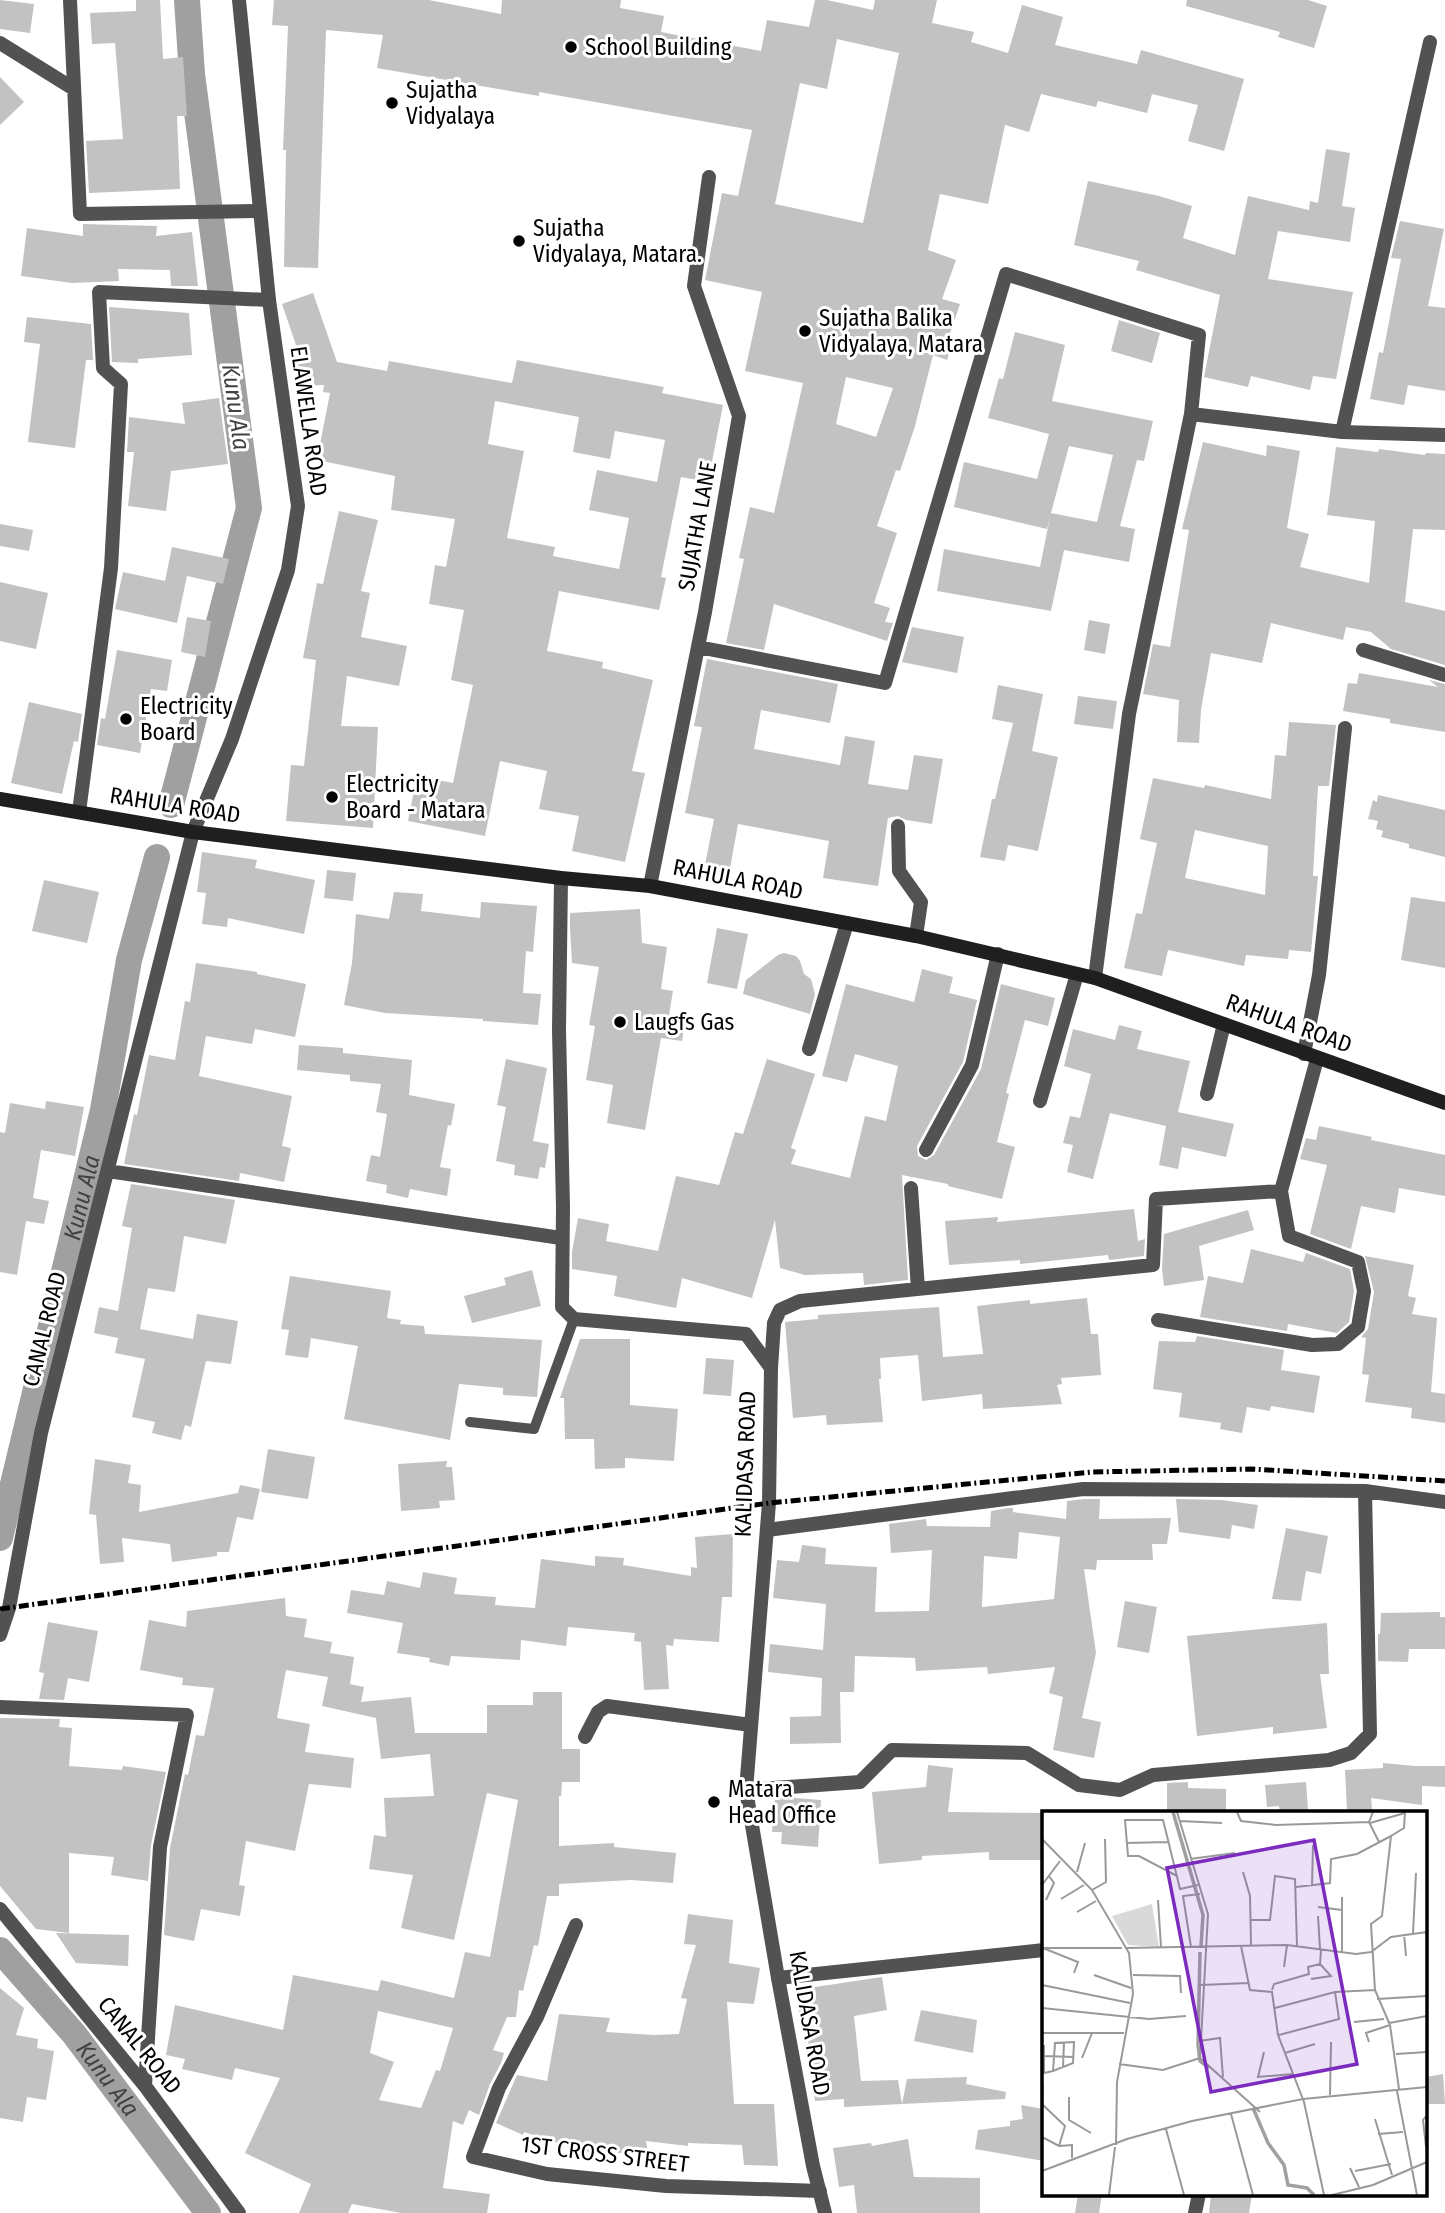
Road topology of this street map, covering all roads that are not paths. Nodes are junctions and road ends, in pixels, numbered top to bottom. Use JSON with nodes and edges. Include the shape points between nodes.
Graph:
{"nodes":[{"id":1,"x":70,"y":0,"type":"edge"},
{"id":2,"x":239,"y":0,"type":"edge"},
{"id":3,"x":1430,"y":42,"type":"dead end"},
{"id":4,"x":0,"y":43,"type":"edge"},
{"id":5,"x":74,"y":89,"type":"junction"},
{"id":6,"x":709,"y":177,"type":"dead end"},
{"id":7,"x":260,"y":211,"type":"junction"},
{"id":8,"x":269,"y":300,"type":"junction"},
{"id":9,"x":1191,"y":414,"type":"junction"},
{"id":10,"x":1342,"y":432,"type":"junction"},
{"id":11,"x":1445,"y":435,"type":"edge"},
{"id":12,"x":698,"y":647,"type":"junction"},
{"id":13,"x":1363,"y":650,"type":"dead end"},
{"id":14,"x":1445,"y":675,"type":"edge"},
{"id":15,"x":1345,"y":728,"type":"dead end"},
{"id":16,"x":0,"y":799,"type":"edge"},
{"id":17,"x":79,"y":813,"type":"junction"},
{"id":18,"x":898,"y":826,"type":"dead end"},
{"id":19,"x":193,"y":832,"type":"junction"},
{"id":20,"x":561,"y":878,"type":"junction"},
{"id":21,"x":650,"y":886,"type":"junction"},
{"id":22,"x":847,"y":923,"type":"junction"},
{"id":23,"x":916,"y":936,"type":"junction"},
{"id":24,"x":998,"y":954,"type":"junction"},
{"id":25,"x":1077,"y":974,"type":"junction"},
{"id":26,"x":1095,"y":978,"type":"junction"},
{"id":27,"x":1224,"y":1024,"type":"junction"},
{"id":28,"x":808,"y":1049,"type":"dead end"},
{"id":29,"x":1311,"y":1056,"type":"junction"},
{"id":30,"x":1207,"y":1094,"type":"dead end"},
{"id":31,"x":1040,"y":1101,"type":"dead end"},
{"id":32,"x":1445,"y":1103,"type":"edge"},
{"id":33,"x":926,"y":1150,"type":"dead end"},
{"id":34,"x":108,"y":1171,"type":"junction"},
{"id":35,"x":911,"y":1188,"type":"dead end"},
{"id":36,"x":1281,"y":1191,"type":"junction"},
{"id":37,"x":561,"y":1238,"type":"junction"},
{"id":38,"x":918,"y":1289,"type":"junction"},
{"id":39,"x":575,"y":1319,"type":"junction"},
{"id":40,"x":1158,"y":1320,"type":"dead end"},
{"id":41,"x":771,"y":1368,"type":"junction"},
{"id":42,"x":470,"y":1422,"type":"dead end"},
{"id":43,"x":1365,"y":1491,"type":"junction"},
{"id":44,"x":1445,"y":1502,"type":"edge"},
{"id":45,"x":767,"y":1530,"type":"junction"},
{"id":46,"x":0,"y":1634,"type":"edge"},
{"id":47,"x":0,"y":1707,"type":"edge"},
{"id":48,"x":751,"y":1725,"type":"junction"},
{"id":49,"x":585,"y":1737,"type":"dead end"},
{"id":50,"x":746,"y":1790,"type":"junction"},
{"id":51,"x":0,"y":1909,"type":"edge"},
{"id":52,"x":576,"y":1925,"type":"dead end"},
{"id":53,"x":1042,"y":1950,"type":"edge"},
{"id":54,"x":778,"y":1978,"type":"junction"},
{"id":55,"x":145,"y":2086,"type":"junction"},
{"id":56,"x":820,"y":2191,"type":"junction"},
{"id":57,"x":239,"y":2213,"type":"edge"},
{"id":58,"x":825,"y":2213,"type":"edge"}],
"edges":[{"from":1,"to":5,"type":"street"},
{"from":2,"to":7,"type":"street","name":"ELAWELLA ROAD"},
{"from":3,"to":10,"type":"street"},
{"from":4,"to":5,"type":"street"},
{"from":5,"to":7,"type":"street","via":[[80,214]]},
{"from":6,"to":12,"type":"street","name":"SUJATHA LANE","via":[[694,286],[739,416]]},
{"from":7,"to":8,"type":"street","name":"ELAWELLA ROAD"},
{"from":8,"to":17,"type":"street","via":[[99,292],[103,368],[121,384],[111,568]]},
{"from":8,"to":19,"type":"street","name":"ELAWELLA ROAD","via":[[298,506],[288,570],[232,739]]},
{"from":9,"to":10,"type":"street"},
{"from":9,"to":12,"type":"street","via":[[1199,335],[1006,274],[885,683]]},
{"from":9,"to":26,"type":"street","via":[[1129,714]]},
{"from":10,"to":11,"type":"street"},
{"from":12,"to":21,"type":"street","name":"SUJATHA LANE"},
{"from":13,"to":14,"type":"street"},
{"from":15,"to":29,"type":"street"},
{"from":16,"to":17,"type":"main road","name":"RAHULA ROAD"},
{"from":17,"to":19,"type":"main road","name":"RAHULA ROAD"},
{"from":18,"to":23,"type":"street","via":[[899,871],[920,902]]},
{"from":19,"to":20,"type":"main road","name":"RAHULA ROAD"},
{"from":19,"to":34,"type":"street","name":"CANAL ROAD"},
{"from":20,"to":21,"type":"main road","name":"RAHULA ROAD"},
{"from":20,"to":37,"type":"street"},
{"from":21,"to":22,"type":"main road","name":"RAHULA ROAD"},
{"from":22,"to":23,"type":"main road","name":"RAHULA ROAD"},
{"from":22,"to":28,"type":"street"},
{"from":23,"to":24,"type":"main road","name":"RAHULA ROAD"},
{"from":24,"to":25,"type":"main road","name":"RAHULA ROAD"},
{"from":24,"to":33,"type":"street","via":[[972,1065]]},
{"from":25,"to":26,"type":"main road","name":"RAHULA ROAD"},
{"from":25,"to":31,"type":"street"},
{"from":26,"to":27,"type":"main road","name":"RAHULA ROAD"},
{"from":27,"to":29,"type":"main road","name":"RAHULA ROAD"},
{"from":27,"to":30,"type":"street"},
{"from":29,"to":32,"type":"main road","name":"RAHULA ROAD"},
{"from":29,"to":36,"type":"street"},
{"from":34,"to":37,"type":"street"},
{"from":34,"to":46,"type":"street","name":"CANAL ROAD","via":[[41,1433],[9,1608]]},
{"from":35,"to":38,"type":"street"},
{"from":36,"to":38,"type":"street","via":[[1156,1199],[1153,1265]]},
{"from":36,"to":40,"type":"street","via":[[1289,1236],[1358,1262],[1364,1291],[1358,1326],[1338,1344],[1312,1345]]},
{"from":37,"to":39,"type":"street","via":[[562,1307]]},
{"from":38,"to":41,"type":"street","via":[[800,1301],[780,1310],[774,1323]]},
{"from":39,"to":41,"type":"street","name":"KALIDASA ROAD","via":[[746,1334]]},
{"from":39,"to":42,"type":"lane","via":[[534,1429]]},
{"from":41,"to":45,"type":"street","name":"KALIDASA ROAD"},
{"from":43,"to":44,"type":"street"},
{"from":43,"to":45,"type":"street","via":[[1083,1489]]},
{"from":43,"to":50,"type":"street","via":[[1370,1734],[1351,1753],[1329,1760],[1153,1775],[1120,1790],[1079,1785],[1027,1753],[892,1749],[860,1782]]},
{"from":45,"to":48,"type":"street","name":"KALIDASA ROAD"},
{"from":47,"to":55,"type":"street","via":[[187,1715],[160,1847]]},
{"from":48,"to":49,"type":"street","via":[[607,1706],[597,1712]]},
{"from":48,"to":50,"type":"street","name":"KALIDASA ROAD"},
{"from":50,"to":54,"type":"street","name":"KALIDASA ROAD"},
{"from":51,"to":55,"type":"street","name":"CANAL ROAD"},
{"from":52,"to":56,"type":"street","name":"1ST CROSS STREET","via":[[537,2017],[499,2088],[473,2157],[547,2174],[666,2186]]},
{"from":53,"to":54,"type":"street"},
{"from":54,"to":56,"type":"street","name":"KALIDASA ROAD"},
{"from":55,"to":57,"type":"street","name":"CANAL ROAD"},
{"from":56,"to":58,"type":"street","name":"KALIDASA ROAD"}]}
